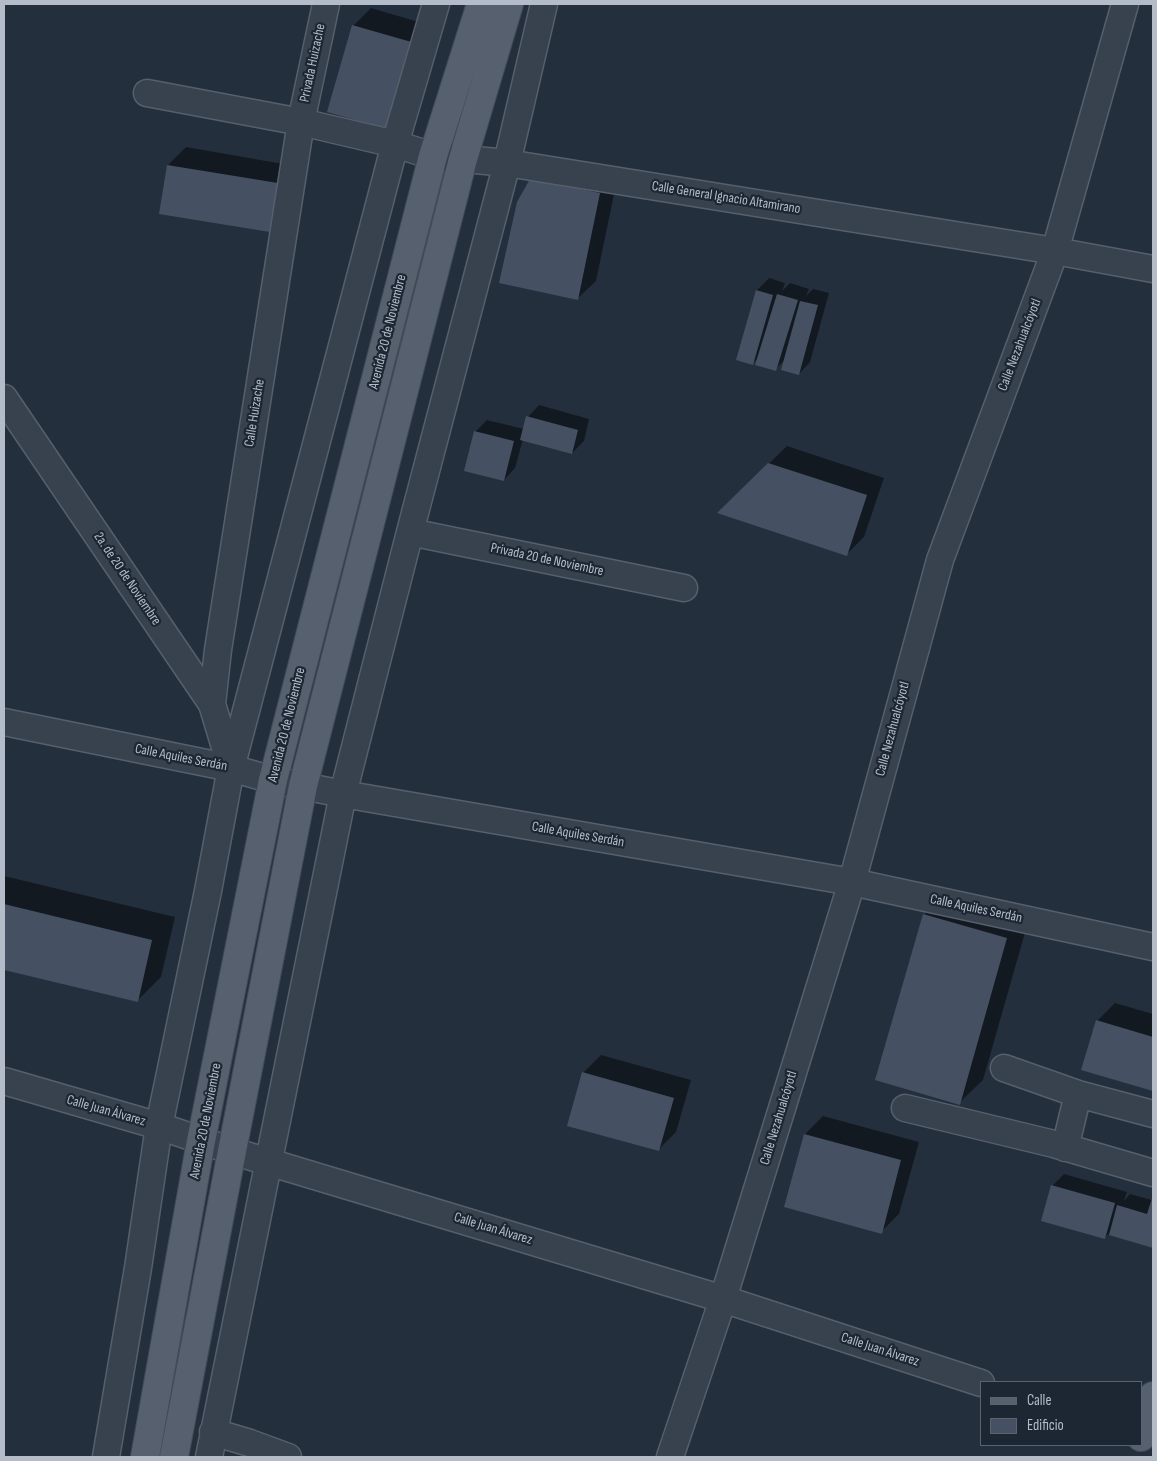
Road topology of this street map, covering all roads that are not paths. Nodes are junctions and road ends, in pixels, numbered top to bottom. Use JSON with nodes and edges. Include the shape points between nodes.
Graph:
{"nodes":[{"id":1,"x":326,"y":4,"type":"edge"},
{"id":2,"x":436,"y":4,"type":"edge"},
{"id":3,"x":481,"y":4,"type":"edge"},
{"id":4,"x":509,"y":4,"type":"edge"},
{"id":5,"x":544,"y":4,"type":"edge"},
{"id":6,"x":1125,"y":4,"type":"edge"},
{"id":7,"x":147,"y":93,"type":"dead end"},
{"id":8,"x":301,"y":122,"type":"junction"},
{"id":9,"x":395,"y":144,"type":"junction"},
{"id":10,"x":434,"y":156,"type":"junction"},
{"id":11,"x":463,"y":159,"type":"junction"},
{"id":12,"x":507,"y":164,"type":"junction"},
{"id":13,"x":1055,"y":251,"type":"junction"},
{"id":14,"x":1153,"y":269,"type":"edge"},
{"id":15,"x":4,"y":398,"type":"edge"},
{"id":16,"x":410,"y":532,"type":"junction"},
{"id":17,"x":684,"y":588,"type":"dead end"},
{"id":18,"x":212,"y":704,"type":"junction"},
{"id":19,"x":4,"y":722,"type":"edge"},
{"id":20,"x":231,"y":768,"type":"junction"},
{"id":21,"x":273,"y":780,"type":"junction"},
{"id":22,"x":304,"y":786,"type":"junction"},
{"id":23,"x":343,"y":794,"type":"junction"},
{"id":24,"x":852,"y":882,"type":"junction"},
{"id":25,"x":1153,"y":947,"type":"edge"},
{"id":26,"x":1004,"y":1068,"type":"dead end"},
{"id":27,"x":4,"y":1081,"type":"edge"},
{"id":28,"x":1078,"y":1094,"type":"junction"},
{"id":29,"x":905,"y":1108,"type":"dead end"},
{"id":30,"x":1153,"y":1114,"type":"edge"},
{"id":31,"x":159,"y":1126,"type":"junction"},
{"id":32,"x":201,"y":1141,"type":"junction"},
{"id":33,"x":1065,"y":1148,"type":"junction"},
{"id":34,"x":232,"y":1151,"type":"junction"},
{"id":35,"x":269,"y":1162,"type":"junction"},
{"id":36,"x":1153,"y":1173,"type":"edge"},
{"id":37,"x":723,"y":1298,"type":"junction"},
{"id":38,"x":980,"y":1384,"type":"edge"},
{"id":39,"x":1153,"y":1396,"type":"edge"},
{"id":40,"x":213,"y":1432,"type":"junction"},
{"id":41,"x":1142,"y":1434,"type":"edge"},
{"id":42,"x":106,"y":1457,"type":"edge"},
{"id":43,"x":145,"y":1457,"type":"edge"},
{"id":44,"x":174,"y":1457,"type":"edge"},
{"id":45,"x":209,"y":1457,"type":"edge"},
{"id":46,"x":288,"y":1457,"type":"edge"},
{"id":47,"x":670,"y":1457,"type":"edge"}],
"edges":[{"from":1,"to":8,"type":"street","name":"Privada Huizache"},
{"from":2,"to":9,"type":"street"},
{"from":3,"to":10,"type":"main road","name":"Avenida 20 de Noviembre"},
{"from":4,"to":11,"type":"main road"},
{"from":5,"to":12,"type":"street"},
{"from":6,"to":13,"type":"street","name":"Calle Nezahualcóyotl"},
{"from":7,"to":8,"type":"street","name":"Calle General Ignacio Altamirano"},
{"from":8,"to":9,"type":"street","name":"Calle General Ignacio Altamirano"},
{"from":8,"to":18,"type":"street","name":"Calle Huizache"},
{"from":9,"to":10,"type":"street","name":"Calle General Ignacio Altamirano"},
{"from":9,"to":20,"type":"street"},
{"from":10,"to":11,"type":"street","name":"Calle General Ignacio Altamirano"},
{"from":10,"to":21,"type":"main road","name":"Avenida 20 de Noviembre"},
{"from":11,"to":12,"type":"street","name":"Calle General Ignacio Altamirano"},
{"from":11,"to":22,"type":"main road"},
{"from":12,"to":13,"type":"street","name":"Calle General Ignacio Altamirano"},
{"from":12,"to":16,"type":"street"},
{"from":13,"to":14,"type":"street","name":"Calle General Ignacio Altamirano"},
{"from":13,"to":24,"type":"street","name":"Calle Nezahualcóyotl","via":[[940,560]]},
{"from":15,"to":18,"type":"street","name":"2a. de 20 de Noviembre"},
{"from":16,"to":17,"type":"street","name":"Privada 20 de Noviembre"},
{"from":16,"to":23,"type":"street"},
{"from":18,"to":20,"type":"street","name":"2a. de 20 de Noviembre"},
{"from":19,"to":20,"type":"street","name":"Calle Aquiles Serdán"},
{"from":20,"to":21,"type":"street","name":"Calle Aquiles Serdán"},
{"from":20,"to":31,"type":"street"},
{"from":21,"to":22,"type":"street","name":"Calle Aquiles Serdán"},
{"from":21,"to":32,"type":"main road","name":"Avenida 20 de Noviembre"},
{"from":22,"to":23,"type":"street","name":"Calle Aquiles Serdán"},
{"from":22,"to":34,"type":"main road"},
{"from":23,"to":24,"type":"street","name":"Calle Aquiles Serdán"},
{"from":23,"to":35,"type":"street"},
{"from":24,"to":25,"type":"street","name":"Calle Aquiles Serdán"},
{"from":24,"to":37,"type":"street","name":"Calle Nezahualcóyotl"},
{"from":26,"to":28,"type":"street"},
{"from":27,"to":31,"type":"street","name":"Calle Juan Álvarez"},
{"from":28,"to":30,"type":"street"},
{"from":28,"to":33,"type":"street"},
{"from":29,"to":33,"type":"street"},
{"from":31,"to":32,"type":"street","name":"Calle Juan Álvarez"},
{"from":31,"to":42,"type":"street"},
{"from":32,"to":34,"type":"street","name":"Calle Juan Álvarez"},
{"from":32,"to":43,"type":"main road","name":"Avenida 20 de Noviembre"},
{"from":33,"to":36,"type":"street"},
{"from":34,"to":35,"type":"street","name":"Calle Juan Álvarez"},
{"from":34,"to":44,"type":"main road"},
{"from":35,"to":37,"type":"street","name":"Calle Juan Álvarez"},
{"from":35,"to":40,"type":"street"},
{"from":37,"to":38,"type":"street","name":"Calle Juan Álvarez"},
{"from":37,"to":47,"type":"street","name":"Calle Nezahualcóyotl"},
{"from":39,"to":41,"type":"main road"},
{"from":40,"to":45,"type":"street"},
{"from":40,"to":46,"type":"street"}]}
